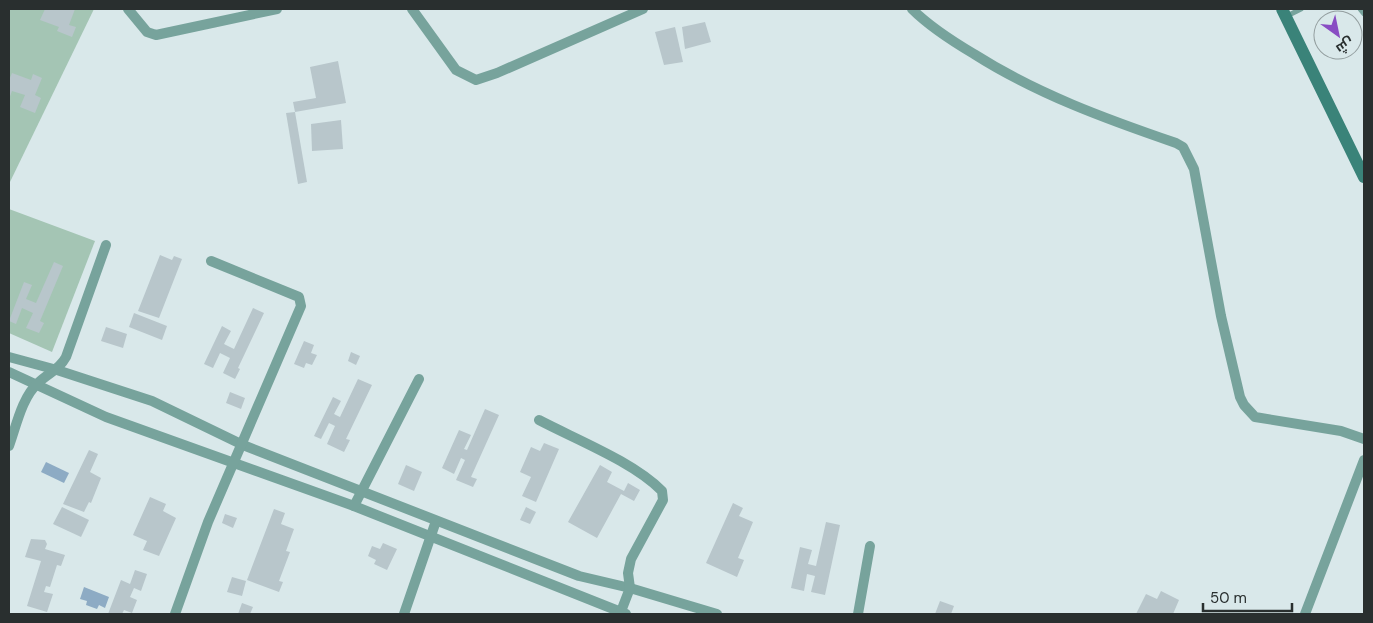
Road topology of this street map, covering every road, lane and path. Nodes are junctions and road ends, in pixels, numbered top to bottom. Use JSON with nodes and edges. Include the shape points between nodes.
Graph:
{"nodes":[{"id":1,"x":128,"y":9,"type":"edge"},
{"id":2,"x":277,"y":9,"type":"edge"},
{"id":3,"x":412,"y":9,"type":"edge"},
{"id":4,"x":643,"y":9,"type":"edge"},
{"id":5,"x":912,"y":9,"type":"edge"},
{"id":6,"x":1301,"y":9,"type":"edge"},
{"id":7,"x":1360,"y":9,"type":"edge"},
{"id":8,"x":1284,"y":13,"type":"edge"},
{"id":9,"x":1364,"y":14,"type":"edge"},
{"id":10,"x":1364,"y":175,"type":"edge"},
{"id":11,"x":106,"y":244,"type":"dead end"},
{"id":12,"x":212,"y":261,"type":"dead end"},
{"id":13,"x":9,"y":357,"type":"edge"},
{"id":14,"x":57,"y":370,"type":"junction"},
{"id":15,"x":9,"y":372,"type":"edge"},
{"id":16,"x":419,"y":379,"type":"dead end"},
{"id":17,"x":36,"y":384,"type":"junction"},
{"id":18,"x":538,"y":420,"type":"dead end"},
{"id":19,"x":1364,"y":439,"type":"edge"},
{"id":20,"x":243,"y":445,"type":"junction"},
{"id":21,"x":9,"y":446,"type":"edge"},
{"id":22,"x":1364,"y":460,"type":"edge"},
{"id":23,"x":235,"y":463,"type":"junction"},
{"id":24,"x":361,"y":490,"type":"junction"},
{"id":25,"x":354,"y":506,"type":"junction"},
{"id":26,"x":436,"y":521,"type":"junction"},
{"id":27,"x":430,"y":537,"type":"junction"},
{"id":28,"x":870,"y":546,"type":"dead end"},
{"id":29,"x":630,"y":588,"type":"junction"},
{"id":30,"x":175,"y":614,"type":"edge"},
{"id":31,"x":404,"y":614,"type":"edge"},
{"id":32,"x":623,"y":614,"type":"edge"},
{"id":33,"x":717,"y":614,"type":"edge"},
{"id":34,"x":858,"y":614,"type":"edge"},
{"id":35,"x":1306,"y":614,"type":"edge"}],
"edges":[{"from":1,"to":2,"type":"street","via":[[147,32],[156,35]]},
{"from":3,"to":4,"type":"street","via":[[456,70],[476,80]]},
{"from":5,"to":19,"type":"street","via":[[949,39],[1002,71],[1095,115],[1183,147],[1194,169],[1221,316],[1244,405],[1255,416],[1341,431]]},
{"from":6,"to":8,"type":"lane"},
{"from":7,"to":9,"type":"lane"},
{"from":8,"to":10,"type":"main road"},
{"from":11,"to":14,"type":"street","via":[[66,357]]},
{"from":12,"to":20,"type":"street","via":[[289,292],[302,302]]},
{"from":13,"to":14,"type":"street"},
{"from":14,"to":17,"type":"street"},
{"from":14,"to":20,"type":"street","via":[[152,401]]},
{"from":15,"to":17,"type":"street"},
{"from":16,"to":24,"type":"street"},
{"from":17,"to":21,"type":"street"},
{"from":17,"to":23,"type":"street","via":[[106,417]]},
{"from":18,"to":29,"type":"street","via":[[631,468],[653,481],[662,491],[662,500],[631,559]]},
{"from":20,"to":23,"type":"street"},
{"from":20,"to":24,"type":"street"},
{"from":22,"to":35,"type":"street"},
{"from":23,"to":25,"type":"street"},
{"from":23,"to":30,"type":"street","via":[[208,522]]},
{"from":24,"to":25,"type":"street"},
{"from":24,"to":26,"type":"street"},
{"from":25,"to":27,"type":"street"},
{"from":26,"to":27,"type":"street"},
{"from":26,"to":29,"type":"street","via":[[579,576]]},
{"from":27,"to":31,"type":"street"},
{"from":27,"to":32,"type":"street"},
{"from":28,"to":34,"type":"street"},
{"from":29,"to":32,"type":"street"},
{"from":29,"to":33,"type":"street"}]}
